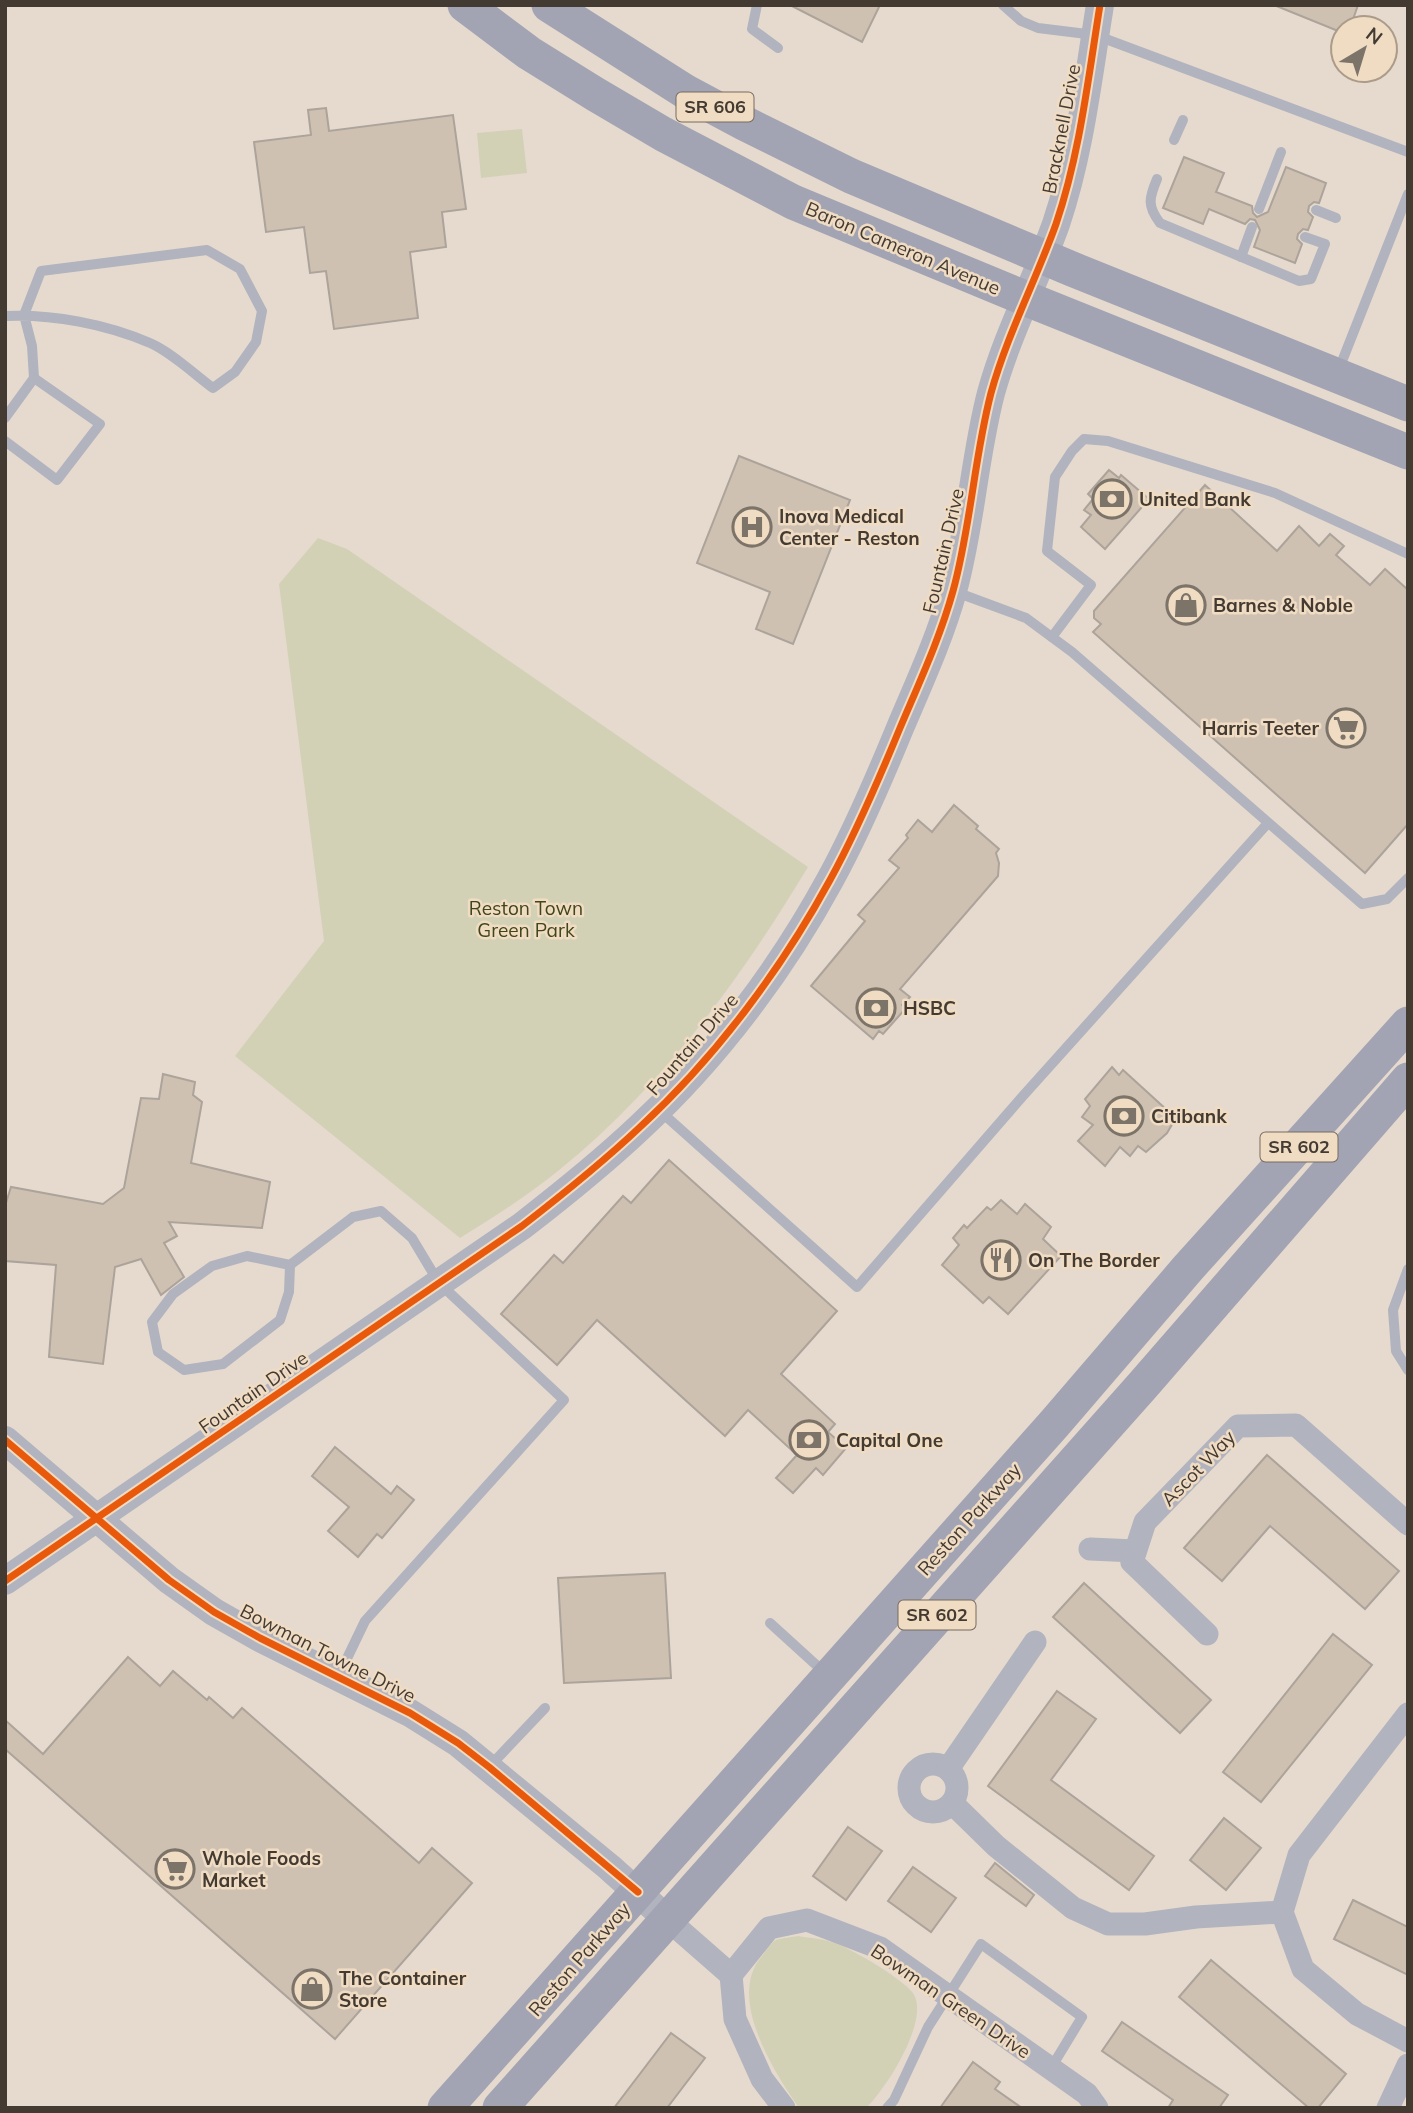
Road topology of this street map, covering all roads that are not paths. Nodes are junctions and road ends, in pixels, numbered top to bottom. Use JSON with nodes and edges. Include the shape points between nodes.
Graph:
{"nodes":[{"id":1,"x":465,"y":5,"type":"edge"},
{"id":2,"x":549,"y":5,"type":"edge"},
{"id":3,"x":757,"y":5,"type":"edge"},
{"id":4,"x":1003,"y":5,"type":"edge"},
{"id":5,"x":1100,"y":5,"type":"edge"},
{"id":6,"x":1095,"y":35,"type":"junction"},
{"id":7,"x":778,"y":48,"type":"dead end"},
{"id":8,"x":1183,"y":120,"type":"dead end"},
{"id":9,"x":1174,"y":140,"type":"dead end"},
{"id":10,"x":1281,"y":152,"type":"dead end"},
{"id":11,"x":1408,"y":152,"type":"edge"},
{"id":12,"x":1157,"y":179,"type":"dead end"},
{"id":13,"x":1408,"y":194,"type":"edge"},
{"id":14,"x":1259,"y":209,"type":"dead end"},
{"id":15,"x":1316,"y":210,"type":"dead end"},
{"id":16,"x":1336,"y":218,"type":"dead end"},
{"id":17,"x":1252,"y":227,"type":"dead end"},
{"id":18,"x":1305,"y":237,"type":"dead end"},
{"id":19,"x":1043,"y":256,"type":"junction"},
{"id":20,"x":1241,"y":257,"type":"junction"},
{"id":21,"x":1027,"y":299,"type":"junction"},
{"id":22,"x":24,"y":315,"type":"junction"},
{"id":23,"x":5,"y":316,"type":"edge"},
{"id":24,"x":1337,"y":375,"type":"junction"},
{"id":25,"x":34,"y":378,"type":"junction"},
{"id":26,"x":1408,"y":404,"type":"edge"},
{"id":27,"x":5,"y":418,"type":"edge"},
{"id":28,"x":5,"y":441,"type":"edge"},
{"id":29,"x":1408,"y":452,"type":"edge"},
{"id":30,"x":1408,"y":554,"type":"edge"},
{"id":31,"x":953,"y":591,"type":"junction"},
{"id":32,"x":1052,"y":637,"type":"junction"},
{"id":33,"x":1268,"y":823,"type":"junction"},
{"id":34,"x":1408,"y":878,"type":"edge"},
{"id":35,"x":1408,"y":1024,"type":"edge"},
{"id":36,"x":1408,"y":1080,"type":"edge"},
{"id":37,"x":658,"y":1109,"type":"junction"},
{"id":38,"x":290,"y":1265,"type":"junction"},
{"id":39,"x":1408,"y":1269,"type":"edge"},
{"id":40,"x":439,"y":1283,"type":"junction"},
{"id":41,"x":1408,"y":1370,"type":"edge"},
{"id":42,"x":5,"y":1440,"type":"edge"},
{"id":43,"x":97,"y":1519,"type":"junction"},
{"id":44,"x":1408,"y":1524,"type":"edge"},
{"id":45,"x":1090,"y":1549,"type":"dead end"},
{"id":46,"x":1135,"y":1551,"type":"junction"},
{"id":47,"x":5,"y":1581,"type":"edge"},
{"id":48,"x":769,"y":1623,"type":"dead end"},
{"id":49,"x":1207,"y":1634,"type":"dead end"},
{"id":50,"x":1035,"y":1642,"type":"dead end"},
{"id":51,"x":338,"y":1677,"type":"junction"},
{"id":52,"x":829,"y":1677,"type":"junction"},
{"id":53,"x":545,"y":1708,"type":"dead end"},
{"id":54,"x":1408,"y":1714,"type":"edge"},
{"id":55,"x":489,"y":1767,"type":"junction"},
{"id":56,"x":947,"y":1769,"type":"junction"},
{"id":57,"x":952,"y":1803,"type":"junction"},
{"id":58,"x":638,"y":1892,"type":"junction"},
{"id":59,"x":1282,"y":1912,"type":"junction"},
{"id":60,"x":667,"y":1919,"type":"junction"},
{"id":61,"x":731,"y":1975,"type":"junction"},
{"id":62,"x":947,"y":1997,"type":"junction"},
{"id":63,"x":1408,"y":2041,"type":"edge"},
{"id":64,"x":1408,"y":2065,"type":"edge"},
{"id":65,"x":1051,"y":2068,"type":"junction"},
{"id":66,"x":445,"y":2108,"type":"edge"},
{"id":67,"x":500,"y":2108,"type":"edge"},
{"id":68,"x":784,"y":2108,"type":"edge"},
{"id":69,"x":887,"y":2108,"type":"edge"},
{"id":70,"x":1097,"y":2108,"type":"edge"},
{"id":71,"x":1388,"y":2108,"type":"edge"}],
"edges":[{"from":1,"to":21,"type":"main road","name":"Baron Cameron Avenue","number":"SR 606","via":[[529,53],[663,135],[793,202]]},
{"from":2,"to":19,"type":"main road","number":"SR 606","via":[[686,92],[807,155]]},
{"from":3,"to":7,"type":"lane","via":[[752,29]]},
{"from":4,"to":6,"type":"lane","via":[[1020,21],[1038,28]]},
{"from":5,"to":6,"type":"street","name":"Bracknell Drive"},
{"from":6,"to":11,"type":"lane"},
{"from":6,"to":19,"type":"street","name":"Bracknell Drive","via":[[1079,144]]},
{"from":8,"to":9,"type":"lane"},
{"from":10,"to":14,"type":"lane","via":[[1271,191]]},
{"from":12,"to":20,"type":"lane","via":[[1149,198],[1160,223]]},
{"from":13,"to":24,"type":"lane"},
{"from":15,"to":16,"type":"lane"},
{"from":17,"to":20,"type":"lane"},
{"from":18,"to":20,"type":"lane","via":[[1325,244],[1311,279],[1299,281]]},
{"from":19,"to":21,"type":"street","name":"Fountain Drive"},
{"from":19,"to":24,"type":"main road","number":"SR 606"},
{"from":21,"to":29,"type":"main road","name":"Baron Cameron Avenue","number":"SR 606"},
{"from":21,"to":31,"type":"street","name":"Fountain Drive","via":[[992,389],[968,532]]},
{"from":22,"to":22,"type":"lane","via":[[97,324],[152,344],[213,388],[235,372],[256,342],[262,312],[240,269],[207,250],[41,271]]},
{"from":22,"to":23,"type":"lane"},
{"from":22,"to":25,"type":"lane"},
{"from":24,"to":26,"type":"main road","number":"SR 606"},
{"from":25,"to":27,"type":"lane"},
{"from":25,"to":28,"type":"lane","via":[[100,424],[57,480]]},
{"from":30,"to":32,"type":"lane","via":[[1275,492],[1108,442],[1084,439],[1055,477],[1047,551],[1091,585]]},
{"from":31,"to":32,"type":"lane","via":[[1026,618]]},
{"from":31,"to":37,"type":"street","name":"Fountain Drive","via":[[887,761],[829,882],[742,1013]]},
{"from":32,"to":33,"type":"lane"},
{"from":33,"to":34,"type":"lane","via":[[1362,904],[1387,899]]},
{"from":33,"to":37,"type":"lane","via":[[857,1287]]},
{"from":35,"to":52,"type":"main road","name":"Reston Parkway","number":"SR 602"},
{"from":36,"to":60,"type":"main road","name":"Reston Parkway","number":"SR 602"},
{"from":37,"to":40,"type":"street","name":"Fountain Drive","via":[[584,1178]]},
{"from":38,"to":38,"type":"lane","via":[[247,1256],[212,1266],[173,1294],[152,1322],[158,1352],[184,1370],[223,1364],[280,1320],[289,1292]]},
{"from":38,"to":40,"type":"lane","via":[[352,1217],[381,1211],[412,1238]]},
{"from":39,"to":41,"type":"lane","via":[[1393,1310],[1396,1351]]},
{"from":40,"to":43,"type":"street","name":"Fountain Drive"},
{"from":40,"to":51,"type":"lane","via":[[564,1400],[365,1621]]},
{"from":42,"to":43,"type":"street","name":"Bowman Towne Drive"},
{"from":43,"to":47,"type":"street","name":"Fountain Drive"},
{"from":43,"to":51,"type":"street","name":"Bowman Towne Drive","via":[[214,1612]]},
{"from":44,"to":46,"type":"street","name":"Ascot Way","via":[[1296,1425],[1238,1426],[1145,1522]]},
{"from":45,"to":46,"type":"street"},
{"from":46,"to":49,"type":"street","via":[[1132,1562]]},
{"from":48,"to":52,"type":"lane"},
{"from":50,"to":56,"type":"street"},
{"from":51,"to":55,"type":"street","name":"Bowman Towne Drive","via":[[410,1713]]},
{"from":52,"to":58,"type":"main road","name":"Reston Parkway","number":"SR 602"},
{"from":53,"to":55,"type":"lane"},
{"from":54,"to":59,"type":"street","via":[[1299,1855]]},
{"from":55,"to":58,"type":"street","name":"Bowman Towne Drive"},
{"from":56,"to":57,"type":"street","via":[[957,1791]]},
{"from":56,"to":57,"type":"street","via":[[936,1764],[923,1766],[913,1773],[908,1785],[918,1807],[930,1812]]},
{"from":57,"to":59,"type":"street","via":[[996,1846],[1073,1908],[1108,1924]]},
{"from":58,"to":60,"type":"street","name":"Bowman Towne Drive"},
{"from":58,"to":66,"type":"main road","name":"Reston Parkway","number":"SR 602"},
{"from":59,"to":63,"type":"street","via":[[1303,1969],[1357,2014]]},
{"from":60,"to":61,"type":"street"},
{"from":60,"to":67,"type":"main road","name":"Reston Parkway","number":"SR 602"},
{"from":61,"to":62,"type":"street","name":"Bowman Green Drive","via":[[769,1928],[807,1920],[880,1948]]},
{"from":61,"to":68,"type":"street","via":[[735,2019],[761,2079]]},
{"from":62,"to":65,"type":"street","name":"Bowman Green Drive"},
{"from":62,"to":65,"type":"lane","via":[[981,1944],[1082,2017]]},
{"from":62,"to":69,"type":"lane"},
{"from":64,"to":71,"type":"street"},
{"from":65,"to":70,"type":"street","name":"Bowman Green Drive","via":[[1087,2094]]}]}
